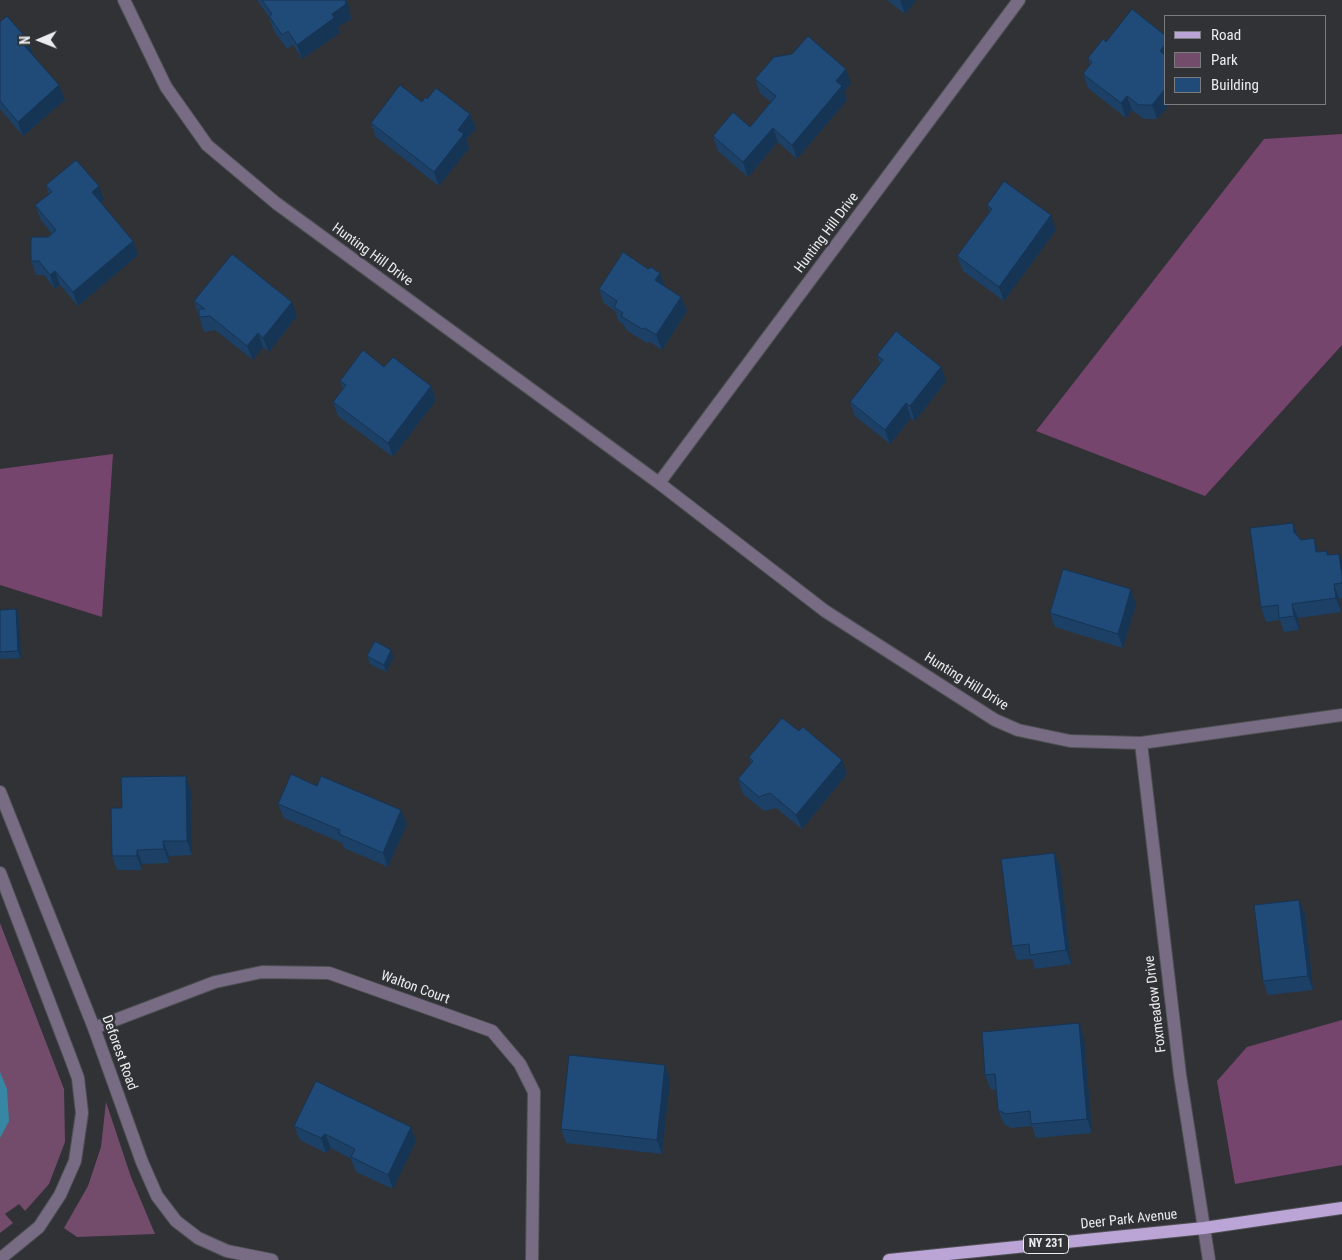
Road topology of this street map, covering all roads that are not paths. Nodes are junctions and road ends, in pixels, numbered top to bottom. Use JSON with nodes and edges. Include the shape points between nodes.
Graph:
{"nodes":[{"id":1,"x":124,"y":0,"type":"edge"},
{"id":2,"x":1018,"y":0,"type":"edge"},
{"id":3,"x":659,"y":483,"type":"junction"},
{"id":4,"x":1342,"y":715,"type":"edge"},
{"id":5,"x":1141,"y":743,"type":"junction"},
{"id":6,"x":0,"y":792,"type":"edge"},
{"id":7,"x":0,"y":873,"type":"edge"},
{"id":8,"x":94,"y":1028,"type":"junction"},
{"id":9,"x":1342,"y":1208,"type":"edge"},
{"id":10,"x":1204,"y":1228,"type":"junction"},
{"id":11,"x":0,"y":1259,"type":"edge"},
{"id":12,"x":272,"y":1260,"type":"edge"},
{"id":13,"x":532,"y":1260,"type":"edge"},
{"id":14,"x":889,"y":1260,"type":"edge"},
{"id":15,"x":1209,"y":1260,"type":"edge"}],
"edges":[{"from":1,"to":3,"type":"street","name":"Hunting Hill Drive","via":[[166,87],[207,145],[276,203]]},
{"from":2,"to":3,"type":"street","name":"Hunting Hill Drive"},
{"from":3,"to":5,"type":"street","name":"Hunting Hill Drive","via":[[825,611],[995,720],[1018,730],[1070,741]]},
{"from":4,"to":5,"type":"street","name":"Hunting Hill Drive"},
{"from":5,"to":10,"type":"street","name":"Foxmeadow Drive","via":[[1180,1075]]},
{"from":6,"to":8,"type":"street","name":"Deforest Road"},
{"from":7,"to":11,"type":"street","via":[[78,1078],[82,1113],[75,1161],[60,1195],[39,1227]]},
{"from":8,"to":12,"type":"street","name":"Deforest Road","via":[[144,1168],[165,1209],[187,1230],[210,1245]]},
{"from":8,"to":13,"type":"street","name":"Walton Court","via":[[215,982],[262,972],[329,973],[492,1031],[520,1064],[534,1092]]},
{"from":9,"to":10,"type":"main road","name":"Deer Park Avenue","number":"NY 231"},
{"from":10,"to":14,"type":"main road","name":"Deer Park Avenue","number":"NY 231"},
{"from":10,"to":15,"type":"street","name":"Foxmeadow Drive"}]}
